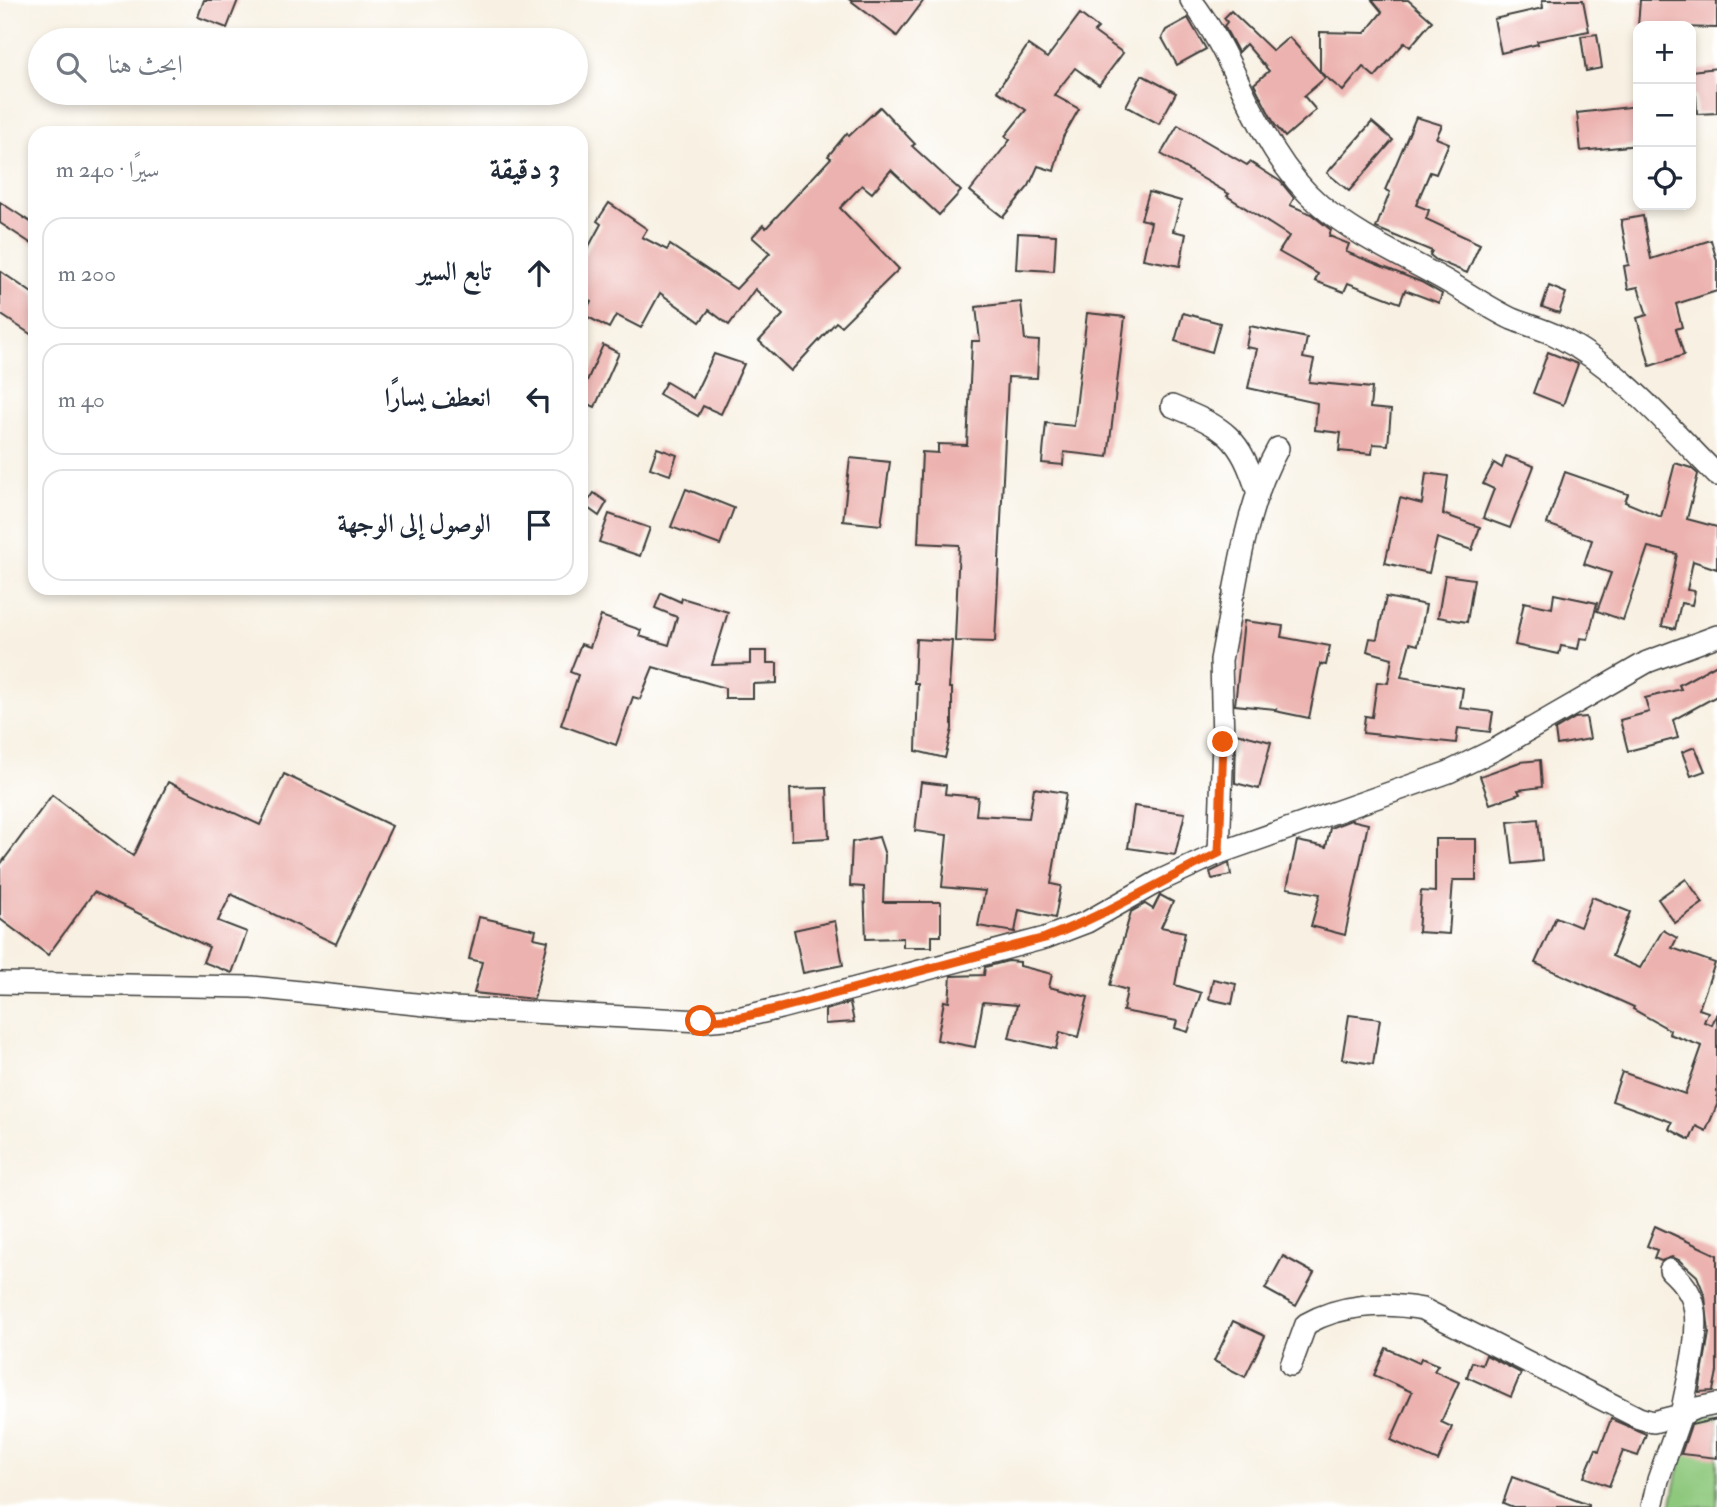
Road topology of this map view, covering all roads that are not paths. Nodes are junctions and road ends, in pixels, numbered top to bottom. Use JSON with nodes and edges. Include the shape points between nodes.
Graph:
{"nodes":[{"id":1,"x":1191,"y":0,"type":"edge"},
{"id":2,"x":1171,"y":406,"type":"dead end"},
{"id":3,"x":1278,"y":448,"type":"dead end"},
{"id":4,"x":1717,"y":475,"type":"edge"},
{"id":5,"x":1258,"y":494,"type":"junction"},
{"id":6,"x":1717,"y":636,"type":"edge"},
{"id":7,"x":1219,"y":853,"type":"junction"},
{"id":8,"x":0,"y":983,"type":"edge"},
{"id":9,"x":1671,"y":1270,"type":"dead end"},
{"id":10,"x":1291,"y":1365,"type":"dead end"},
{"id":11,"x":1717,"y":1404,"type":"edge"},
{"id":12,"x":1681,"y":1415,"type":"junction"},
{"id":13,"x":1652,"y":1507,"type":"edge"}],
"edges":[{"from":1,"to":4,"type":"street","via":[[1212,27],[1253,117],[1283,163],[1319,204],[1347,226],[1511,318],[1557,336],[1592,359],[1629,387]]},
{"from":2,"to":5,"type":"street","via":[[1217,426],[1233,440],[1248,461]]},
{"from":3,"to":5,"type":"street"},
{"from":5,"to":7,"type":"street","via":[[1221,660]]},
{"from":6,"to":7,"type":"street","via":[[1647,662],[1449,772]]},
{"from":7,"to":8,"type":"street","via":[[1087,922],[1045,938],[738,1018],[639,1020],[252,987]]},
{"from":9,"to":12,"type":"street","via":[[1684,1282],[1695,1306]]},
{"from":10,"to":12,"type":"street","via":[[1306,1324],[1373,1304],[1398,1304],[1423,1309],[1639,1418],[1653,1422]]},
{"from":11,"to":12,"type":"street"},
{"from":12,"to":13,"type":"street"}]}
